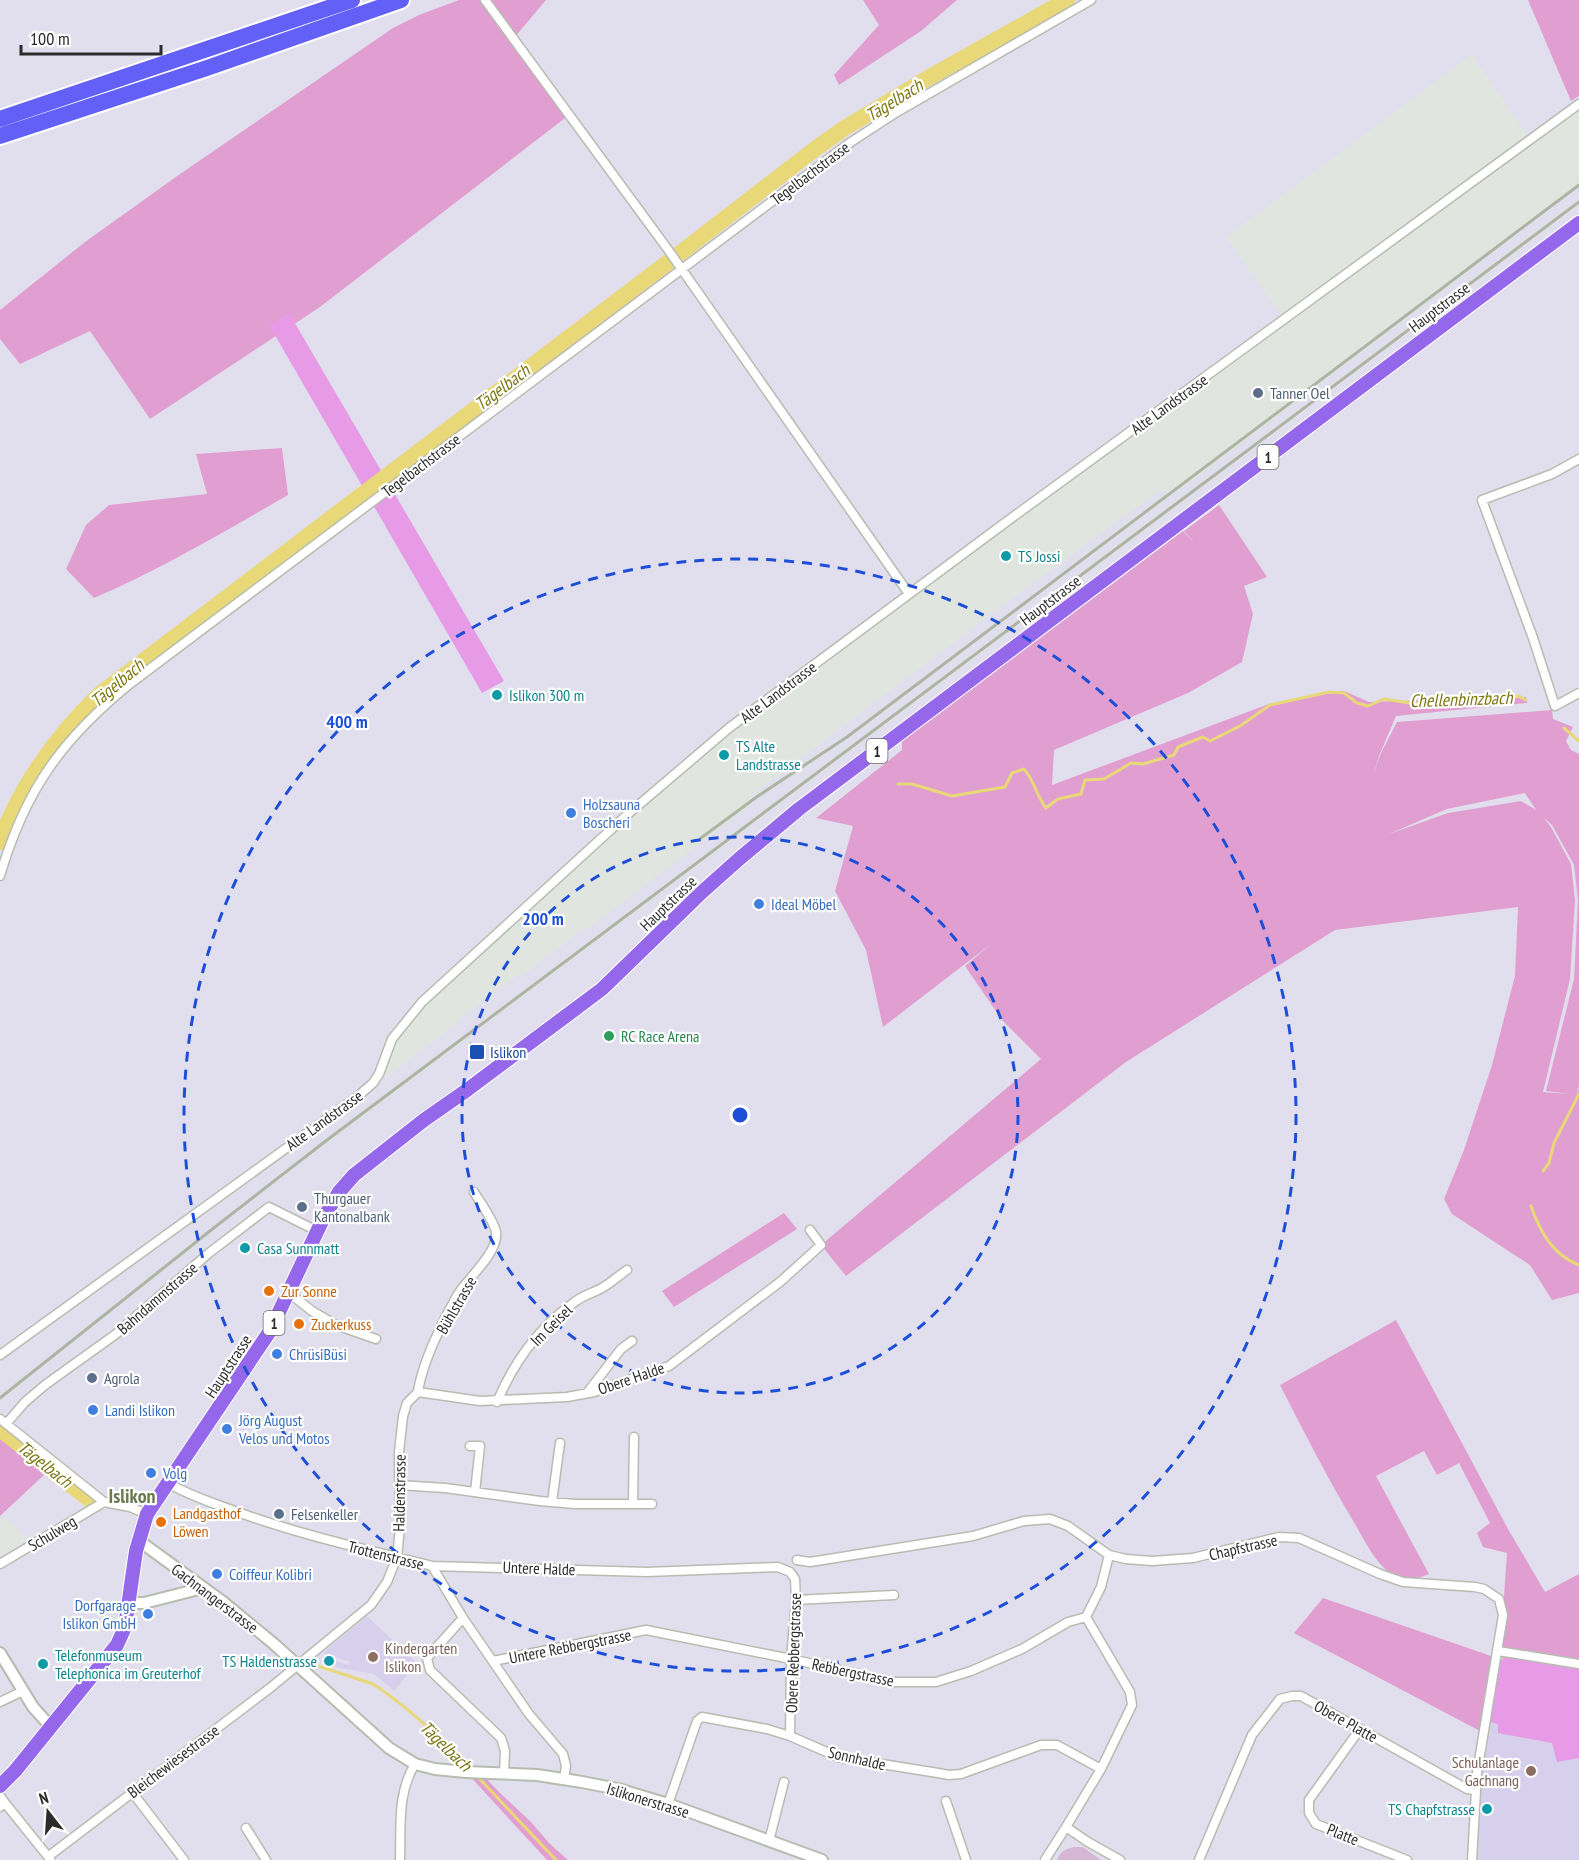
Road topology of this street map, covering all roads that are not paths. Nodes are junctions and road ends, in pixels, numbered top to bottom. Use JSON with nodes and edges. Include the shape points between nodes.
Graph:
{"nodes":[{"id":1,"x":352,"y":0,"type":"edge"},
{"id":2,"x":401,"y":0,"type":"edge"},
{"id":3,"x":1091,"y":0,"type":"edge"},
{"id":4,"x":486,"y":1,"type":"edge"},
{"id":5,"x":1579,"y":104,"type":"edge"},
{"id":6,"x":0,"y":119,"type":"edge"},
{"id":7,"x":0,"y":136,"type":"edge"},
{"id":8,"x":1579,"y":223,"type":"edge"},
{"id":9,"x":679,"y":266,"type":"junction"},
{"id":10,"x":1579,"y":459,"type":"edge"},
{"id":11,"x":909,"y":594,"type":"junction"},
{"id":12,"x":1579,"y":693,"type":"edge"},
{"id":13,"x":0,"y":876,"type":"edge"},
{"id":14,"x":474,"y":1192,"type":"dead end"},
{"id":15,"x":810,"y":1230,"type":"dead end"},
{"id":16,"x":317,"y":1231,"type":"junction"},
{"id":17,"x":627,"y":1270,"type":"dead end"},
{"id":18,"x":289,"y":1293,"type":"junction"},
{"id":19,"x":376,"y":1339,"type":"dead end"},
{"id":20,"x":632,"y":1341,"type":"dead end"},
{"id":21,"x":0,"y":1355,"type":"edge"},
{"id":22,"x":418,"y":1392,"type":"junction"},
{"id":23,"x":587,"y":1393,"type":"junction"},
{"id":24,"x":497,"y":1402,"type":"junction"},
{"id":25,"x":3,"y":1421,"type":"edge"},
{"id":26,"x":634,"y":1437,"type":"dead end"},
{"id":27,"x":560,"y":1443,"type":"dead end"},
{"id":28,"x":470,"y":1446,"type":"dead end"},
{"id":29,"x":168,"y":1483,"type":"junction"},
{"id":30,"x":399,"y":1485,"type":"junction"},
{"id":31,"x":475,"y":1492,"type":"junction"},
{"id":32,"x":104,"y":1502,"type":"junction"},
{"id":33,"x":552,"y":1502,"type":"junction"},
{"id":34,"x":633,"y":1504,"type":"junction"},
{"id":35,"x":652,"y":1504,"type":"dead end"},
{"id":36,"x":147,"y":1514,"type":"junction"},
{"id":37,"x":138,"y":1540,"type":"junction"},
{"id":38,"x":1109,"y":1555,"type":"junction"},
{"id":39,"x":397,"y":1557,"type":"junction"},
{"id":40,"x":797,"y":1560,"type":"dead end"},
{"id":41,"x":0,"y":1564,"type":"edge"},
{"id":42,"x":432,"y":1566,"type":"junction"},
{"id":43,"x":647,"y":1572,"type":"joint"},
{"id":44,"x":203,"y":1587,"type":"junction"},
{"id":45,"x":894,"y":1595,"type":"dead end"},
{"id":46,"x":796,"y":1600,"type":"junction"},
{"id":47,"x":129,"y":1603,"type":"junction"},
{"id":48,"x":1086,"y":1617,"type":"junction"},
{"id":49,"x":463,"y":1618,"type":"junction"},
{"id":50,"x":646,"y":1630,"type":"joint"},
{"id":51,"x":1498,"y":1651,"type":"junction"},
{"id":52,"x":0,"y":1653,"type":"edge"},
{"id":53,"x":791,"y":1659,"type":"junction"},
{"id":54,"x":493,"y":1661,"type":"junction"},
{"id":55,"x":1579,"y":1664,"type":"edge"},
{"id":56,"x":297,"y":1665,"type":"junction"},
{"id":57,"x":22,"y":1691,"type":"junction"},
{"id":58,"x":0,"y":1702,"type":"edge"},
{"id":59,"x":51,"y":1727,"type":"junction"},
{"id":60,"x":1360,"y":1729,"type":"junction"},
{"id":61,"x":790,"y":1736,"type":"junction"},
{"id":62,"x":415,"y":1764,"type":"junction"},
{"id":63,"x":1101,"y":1768,"type":"junction"},
{"id":64,"x":466,"y":1772,"type":"joint"},
{"id":65,"x":504,"y":1774,"type":"junction"},
{"id":66,"x":564,"y":1779,"type":"junction"},
{"id":67,"x":784,"y":1782,"type":"dead end"},
{"id":68,"x":0,"y":1786,"type":"edge"},
{"id":69,"x":1474,"y":1790,"type":"junction"},
{"id":70,"x":132,"y":1792,"type":"junction"},
{"id":71,"x":946,"y":1801,"type":"dead end"},
{"id":72,"x":2,"y":1802,"type":"edge"},
{"id":73,"x":668,"y":1804,"type":"junction"},
{"id":74,"x":1066,"y":1827,"type":"junction"},
{"id":75,"x":246,"y":1828,"type":"dead end"},
{"id":76,"x":769,"y":1841,"type":"junction"},
{"id":77,"x":50,"y":1858,"type":"edge"},
{"id":78,"x":184,"y":1860,"type":"edge"},
{"id":79,"x":266,"y":1860,"type":"edge"},
{"id":80,"x":400,"y":1860,"type":"edge"},
{"id":81,"x":822,"y":1860,"type":"edge"},
{"id":82,"x":966,"y":1860,"type":"edge"},
{"id":83,"x":1046,"y":1860,"type":"edge"},
{"id":84,"x":1120,"y":1860,"type":"edge"},
{"id":85,"x":1199,"y":1860,"type":"edge"},
{"id":86,"x":1407,"y":1860,"type":"edge"},
{"id":87,"x":1472,"y":1860,"type":"edge"}],
"edges":[{"from":1,"to":6,"type":"highway"},
{"from":2,"to":7,"type":"highway"},
{"from":3,"to":9,"type":"street","name":"Tegelbachstrasse","via":[[883,121]]},
{"from":4,"to":9,"type":"street"},
{"from":5,"to":11,"type":"street","name":"Alte Landstrasse"},
{"from":8,"to":16,"type":"main road","name":"Hauptstrasse","number":"1","via":[[797,810],[724,872],[602,989],[354,1175],[336,1196]]},
{"from":9,"to":11,"type":"street"},
{"from":9,"to":13,"type":"street","name":"Tegelbachstrasse","via":[[111,700],[65,746],[45,773],[18,822]]},
{"from":10,"to":12,"type":"street","via":[[1552,474],[1482,500],[1556,706]]},
{"from":11,"to":21,"type":"street","name":"Alte Landstrasse","via":[[729,728],[460,966],[422,1002],[392,1039],[379,1074],[357,1097]]},
{"from":14,"to":22,"type":"street","name":"Bühlstrasse","via":[[496,1230],[496,1239],[459,1293],[437,1336]]},
{"from":15,"to":23,"type":"street","name":"Obere Halde","via":[[821,1245],[715,1332],[669,1365]]},
{"from":16,"to":18,"type":"main road","name":"Hauptstrasse","number":"1"},
{"from":16,"to":25,"type":"street","name":"Bahndammstrasse","via":[[269,1207],[116,1334]]},
{"from":17,"to":24,"type":"street","name":"Im Geisel","via":[[552,1319],[522,1354]]},
{"from":18,"to":19,"type":"street","via":[[336,1325]]},
{"from":18,"to":29,"type":"main road","name":"Hauptstrasse","number":"1","via":[[256,1354]]},
{"from":20,"to":23,"type":"street","via":[[621,1348]]},
{"from":22,"to":24,"type":"street","name":"Obere Halde"},
{"from":22,"to":30,"type":"street","name":"Haldenstrasse","via":[[407,1403],[403,1416]]},
{"from":23,"to":24,"type":"street","name":"Obere Halde"},
{"from":25,"to":32,"type":"street"},
{"from":26,"to":34,"type":"street"},
{"from":27,"to":33,"type":"street"},
{"from":28,"to":31,"type":"street","via":[[480,1446]]},
{"from":29,"to":36,"type":"main road","name":"Hauptstrasse","number":"1"},
{"from":29,"to":39,"type":"street","name":"Trottenstrasse","via":[[245,1514]]},
{"from":30,"to":31,"type":"street"},
{"from":30,"to":39,"type":"street","name":"Haldenstrasse"},
{"from":31,"to":33,"type":"street"},
{"from":32,"to":36,"type":"street"},
{"from":32,"to":41,"type":"street","name":"Schulweg"},
{"from":33,"to":34,"type":"street"},
{"from":34,"to":35,"type":"street"},
{"from":36,"to":37,"type":"main road","name":"Hauptstrasse","number":"1"},
{"from":37,"to":44,"type":"street","name":"Gachnangerstrasse"},
{"from":37,"to":47,"type":"main road","name":"Hauptstrasse","number":"1"},
{"from":38,"to":40,"type":"street","name":"Chapfstrasse","via":[[1068,1526],[1050,1519],[1024,1521],[973,1536],[810,1562]]},
{"from":38,"to":48,"type":"street","via":[[1101,1587]]},
{"from":38,"to":51,"type":"street","name":"Chapfstrasse","via":[[1162,1561],[1193,1558],[1279,1537],[1299,1538],[1403,1582],[1475,1587],[1493,1593],[1503,1615]]},
{"from":39,"to":42,"type":"street","name":"Trottenstrasse"},
{"from":39,"to":56,"type":"street","name":"Haldenstrasse","via":[[387,1582],[371,1605]]},
{"from":42,"to":43,"type":"street","name":"Untere Halde"},
{"from":42,"to":49,"type":"street","name":"Trottenstrasse"},
{"from":43,"to":46,"type":"street","name":"Obere Rebbergstrasse","via":[[778,1567],[795,1579]]},
{"from":44,"to":47,"type":"street","via":[[144,1603]]},
{"from":44,"to":56,"type":"street","name":"Gachnangerstrasse"},
{"from":45,"to":46,"type":"street"},
{"from":46,"to":53,"type":"street","name":"Obere Rebbergstrasse"},
{"from":47,"to":59,"type":"main road","name":"Hauptstrasse","number":"1","via":[[125,1627],[114,1650]]},
{"from":48,"to":53,"type":"street","name":"Rebbergstrasse","via":[[1068,1622],[1022,1649],[936,1682],[893,1682]]},
{"from":48,"to":63,"type":"street","via":[[1130,1692],[1132,1705]]},
{"from":49,"to":54,"type":"street","name":"Trottenstrasse"},
{"from":49,"to":65,"type":"street","via":[[427,1658],[430,1670],[501,1738]]},
{"from":50,"to":53,"type":"street","name":"Rebbergstrasse"},
{"from":50,"to":54,"type":"street","name":"Untere Rebbergstrasse"},
{"from":51,"to":55,"type":"street"},
{"from":51,"to":69,"type":"street","name":"Chapfstrasse"},
{"from":52,"to":57,"type":"street"},
{"from":53,"to":61,"type":"street","name":"Obere Rebbergstrasse"},
{"from":54,"to":66,"type":"street","name":"Trottenstrasse","via":[[539,1728],[564,1754]]},
{"from":56,"to":62,"type":"street","name":"Gachnangerstrasse","via":[[389,1748]]},
{"from":56,"to":70,"type":"street","name":"Bleichewiesestrasse"},
{"from":57,"to":58,"type":"street"},
{"from":57,"to":59,"type":"street"},
{"from":59,"to":68,"type":"main road","name":"Hauptstrasse","number":"1"},
{"from":60,"to":69,"type":"street","name":"Obere Platte"},
{"from":60,"to":85,"type":"street","name":"Obere Platte","via":[[1301,1696],[1280,1699],[1252,1735]]},
{"from":60,"to":86,"type":"street","name":"Platte","via":[[1309,1800],[1309,1813],[1316,1824]]},
{"from":61,"to":63,"type":"street","name":"Sonnhalde","via":[[838,1757],[949,1775],[1049,1744]]},
{"from":61,"to":73,"type":"street","name":"Sonnhalde","via":[[702,1717],[697,1721]]},
{"from":62,"to":64,"type":"street","name":"Gachnangerstrasse"},
{"from":62,"to":80,"type":"street","via":[[401,1801]]},
{"from":63,"to":74,"type":"street"},
{"from":64,"to":65,"type":"street","name":"Islikonerstrasse"},
{"from":65,"to":66,"type":"street","name":"Islikonerstrasse"},
{"from":66,"to":73,"type":"street","name":"Islikonerstrasse"},
{"from":67,"to":76,"type":"street"},
{"from":69,"to":87,"type":"street","name":"Chapfstrasse"},
{"from":70,"to":77,"type":"street","name":"Bleichewiesestrasse"},
{"from":70,"to":78,"type":"street"},
{"from":71,"to":82,"type":"street"},
{"from":72,"to":77,"type":"street"},
{"from":73,"to":76,"type":"street","name":"Islikonerstrasse"},
{"from":74,"to":83,"type":"street"},
{"from":74,"to":84,"type":"street"},
{"from":75,"to":79,"type":"street"},
{"from":76,"to":81,"type":"street","name":"Islikonerstrasse"}]}
